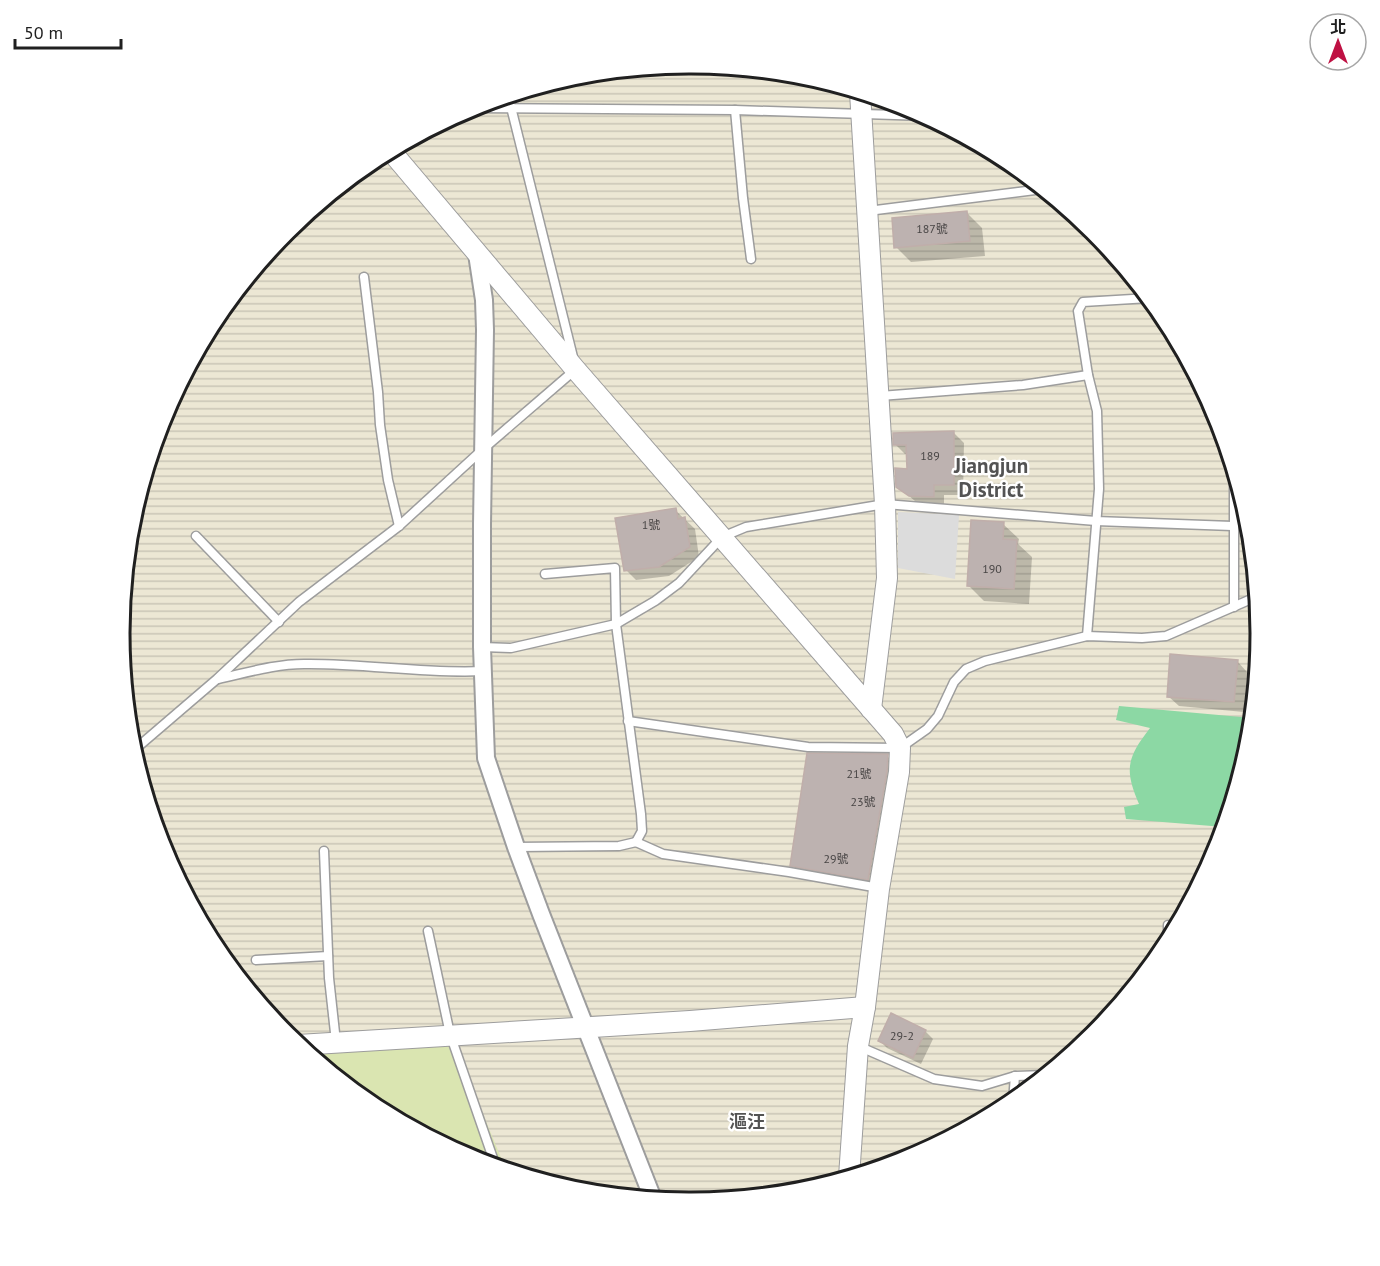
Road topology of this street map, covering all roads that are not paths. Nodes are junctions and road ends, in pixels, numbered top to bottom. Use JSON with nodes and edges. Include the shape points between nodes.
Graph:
{"nodes":[{"id":1,"x":861,"y":100,"type":"edge"},
{"id":2,"x":510,"y":103,"type":"edge"},
{"id":3,"x":497,"y":108,"type":"edge"},
{"id":4,"x":512,"y":108,"type":"junction"},
{"id":5,"x":735,"y":110,"type":"junction"},
{"id":6,"x":862,"y":115,"type":"junction"},
{"id":7,"x":903,"y":116,"type":"edge"},
{"id":8,"x":396,"y":157,"type":"edge"},
{"id":9,"x":1033,"y":190,"type":"edge"},
{"id":10,"x":867,"y":212,"type":"junction"},
{"id":11,"x":477,"y":254,"type":"junction"},
{"id":12,"x":751,"y":259,"type":"dead end"},
{"id":13,"x":364,"y":277,"type":"dead end"},
{"id":14,"x":1139,"y":299,"type":"edge"},
{"id":15,"x":576,"y":370,"type":"junction"},
{"id":16,"x":1088,"y":375,"type":"junction"},
{"id":17,"x":878,"y":396,"type":"junction"},
{"id":18,"x":482,"y":450,"type":"junction"},
{"id":19,"x":1233,"y":500,"type":"edge"},
{"id":20,"x":885,"y":504,"type":"junction"},
{"id":21,"x":1096,"y":521,"type":"junction"},
{"id":22,"x":399,"y":526,"type":"junction"},
{"id":23,"x":1232,"y":526,"type":"junction"},
{"id":24,"x":196,"y":536,"type":"dead end"},
{"id":25,"x":722,"y":537,"type":"junction"},
{"id":26,"x":545,"y":574,"type":"dead end"},
{"id":27,"x":1248,"y":601,"type":"edge"},
{"id":28,"x":1234,"y":607,"type":"junction"},
{"id":29,"x":279,"y":622,"type":"junction"},
{"id":30,"x":616,"y":624,"type":"junction"},
{"id":31,"x":1087,"y":636,"type":"junction"},
{"id":32,"x":482,"y":647,"type":"junction"},
{"id":33,"x":483,"y":671,"type":"junction"},
{"id":34,"x":217,"y":679,"type":"junction"},
{"id":35,"x":871,"y":709,"type":"junction"},
{"id":36,"x":628,"y":721,"type":"junction"},
{"id":37,"x":141,"y":744,"type":"edge"},
{"id":38,"x":900,"y":748,"type":"junction"},
{"id":39,"x":636,"y":842,"type":"junction"},
{"id":40,"x":516,"y":848,"type":"junction"},
{"id":41,"x":324,"y":851,"type":"dead end"},
{"id":42,"x":879,"y":889,"type":"junction"},
{"id":43,"x":428,"y":931,"type":"dead end"},
{"id":44,"x":328,"y":956,"type":"junction"},
{"id":45,"x":256,"y":960,"type":"dead end"},
{"id":46,"x":865,"y":1007,"type":"junction"},
{"id":47,"x":586,"y":1026,"type":"junction"},
{"id":48,"x":450,"y":1034,"type":"junction"},
{"id":49,"x":336,"y":1042,"type":"junction"},
{"id":50,"x":858,"y":1046,"type":"junction"},
{"id":51,"x":314,"y":1048,"type":"edge"},
{"id":52,"x":1033,"y":1075,"type":"edge"},
{"id":53,"x":1015,"y":1076,"type":"junction"},
{"id":54,"x":1014,"y":1089,"type":"edge"},
{"id":55,"x":492,"y":1156,"type":"edge"},
{"id":56,"x":850,"y":1169,"type":"edge"},
{"id":57,"x":650,"y":1191,"type":"edge"}],
"edges":[{"from":1,"to":6,"type":"street"},
{"from":2,"to":4,"type":"lane"},
{"from":3,"to":4,"type":"lane"},
{"from":4,"to":5,"type":"lane"},
{"from":4,"to":15,"type":"lane"},
{"from":5,"to":6,"type":"lane"},
{"from":5,"to":12,"type":"lane"},
{"from":6,"to":7,"type":"lane"},
{"from":6,"to":10,"type":"street"},
{"from":8,"to":11,"type":"street"},
{"from":9,"to":10,"type":"lane"},
{"from":10,"to":17,"type":"street"},
{"from":11,"to":15,"type":"street"},
{"from":11,"to":18,"type":"street","via":[[484,300]]},
{"from":13,"to":22,"type":"lane","via":[[380,425]]},
{"from":14,"to":16,"type":"lane","via":[[1083,302],[1078,311]]},
{"from":15,"to":18,"type":"lane"},
{"from":15,"to":25,"type":"street"},
{"from":16,"to":17,"type":"lane"},
{"from":16,"to":21,"type":"lane","via":[[1097,411]]},
{"from":17,"to":20,"type":"street"},
{"from":18,"to":22,"type":"lane"},
{"from":18,"to":32,"type":"street"},
{"from":19,"to":23,"type":"lane"},
{"from":20,"to":21,"type":"lane"},
{"from":20,"to":25,"type":"lane","via":[[746,527]]},
{"from":20,"to":35,"type":"street","via":[[887,578]]},
{"from":21,"to":23,"type":"lane"},
{"from":21,"to":31,"type":"lane"},
{"from":22,"to":29,"type":"lane","via":[[299,602]]},
{"from":23,"to":28,"type":"lane"},
{"from":24,"to":29,"type":"lane"},
{"from":25,"to":30,"type":"lane","via":[[679,583]]},
{"from":25,"to":35,"type":"street"},
{"from":26,"to":30,"type":"lane","via":[[615,568]]},
{"from":27,"to":28,"type":"lane"},
{"from":28,"to":31,"type":"lane","via":[[1166,636]]},
{"from":29,"to":34,"type":"lane"},
{"from":30,"to":32,"type":"lane","via":[[511,648]]},
{"from":30,"to":36,"type":"lane"},
{"from":31,"to":38,"type":"lane","via":[[966,669],[954,682],[938,716]]},
{"from":32,"to":33,"type":"street"},
{"from":33,"to":34,"type":"lane","via":[[303,664]]},
{"from":33,"to":40,"type":"street","via":[[486,758]]},
{"from":34,"to":37,"type":"lane"},
{"from":35,"to":38,"type":"street"},
{"from":36,"to":38,"type":"lane","via":[[808,747]]},
{"from":36,"to":39,"type":"lane","via":[[641,814],[642,831]]},
{"from":38,"to":42,"type":"street"},
{"from":39,"to":40,"type":"lane","via":[[619,846]]},
{"from":39,"to":42,"type":"lane","via":[[663,854]]},
{"from":40,"to":47,"type":"street"},
{"from":41,"to":44,"type":"lane"},
{"from":42,"to":46,"type":"street"},
{"from":43,"to":48,"type":"lane"},
{"from":44,"to":45,"type":"lane"},
{"from":44,"to":49,"type":"lane"},
{"from":46,"to":47,"type":"street"},
{"from":46,"to":50,"type":"street"},
{"from":47,"to":48,"type":"street"},
{"from":47,"to":57,"type":"street"},
{"from":48,"to":49,"type":"street"},
{"from":48,"to":55,"type":"lane"},
{"from":49,"to":51,"type":"street"},
{"from":50,"to":53,"type":"lane","via":[[934,1079],[982,1086]]},
{"from":50,"to":56,"type":"street"},
{"from":52,"to":53,"type":"lane"},
{"from":53,"to":54,"type":"lane"}]}
